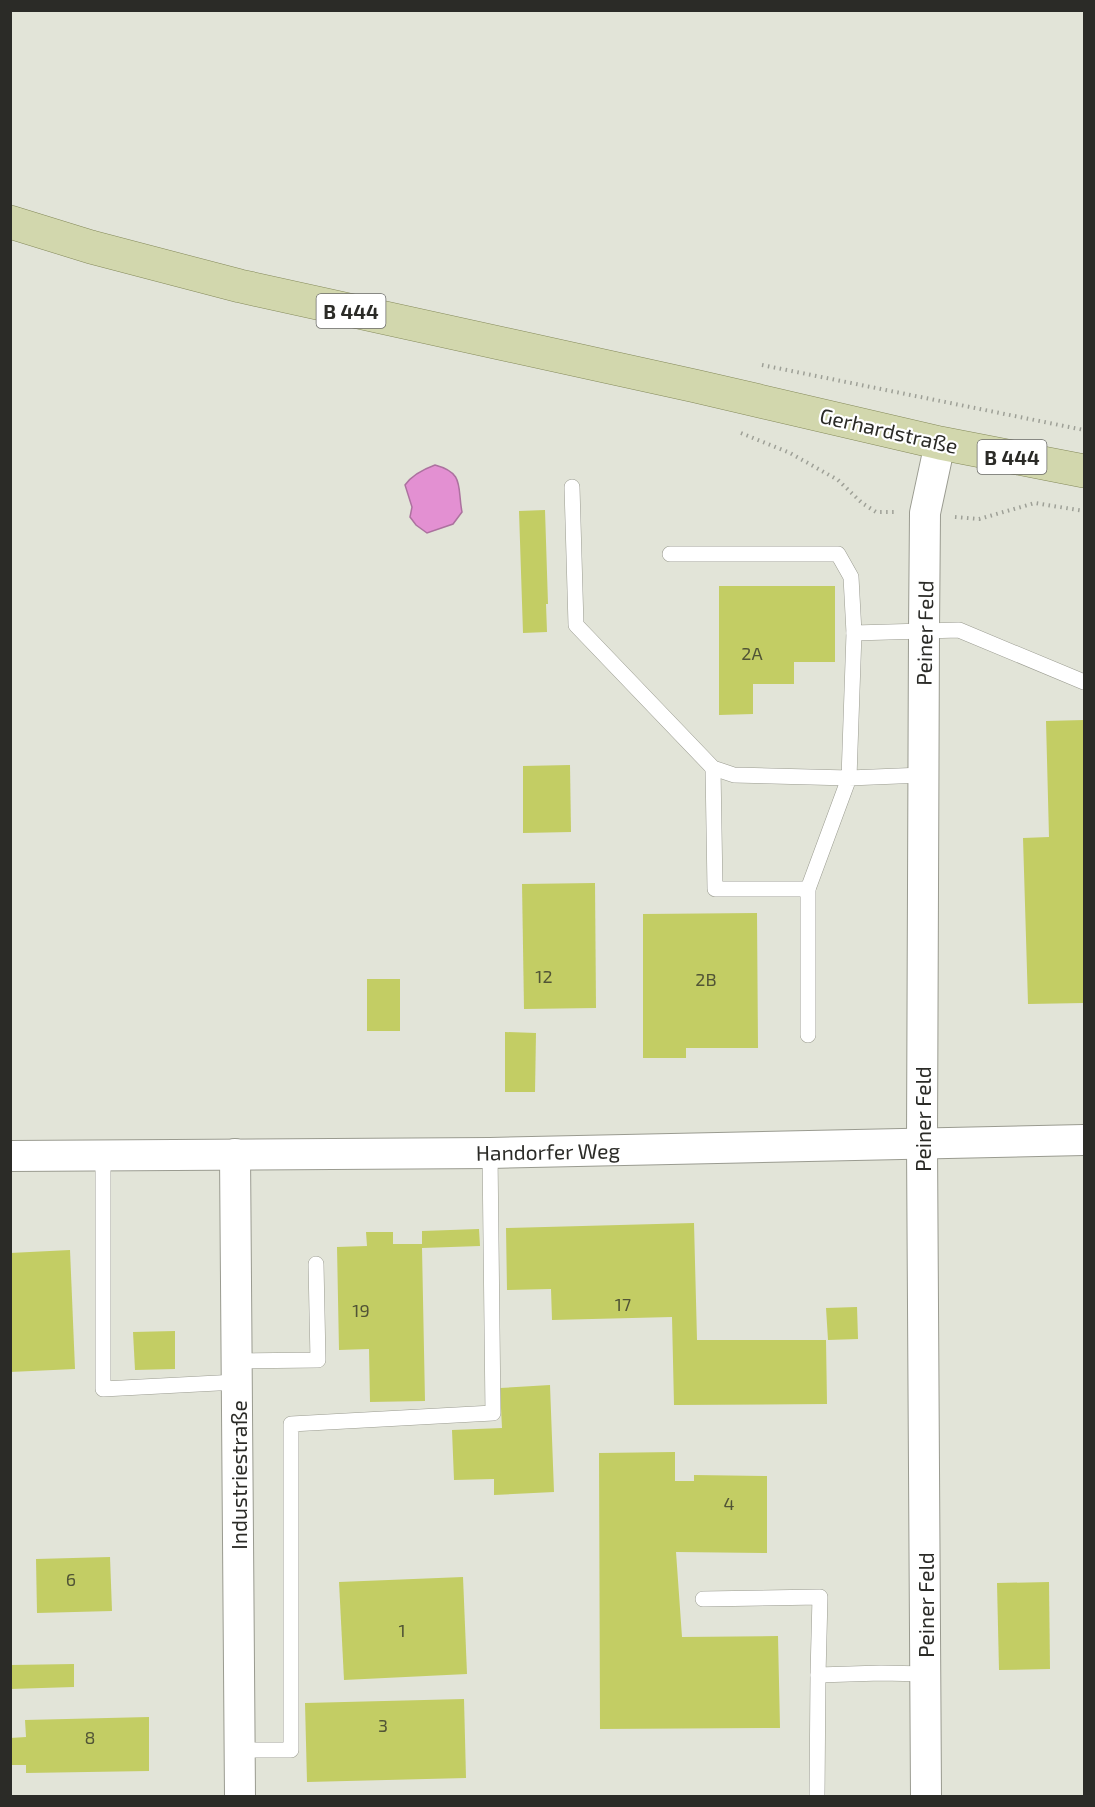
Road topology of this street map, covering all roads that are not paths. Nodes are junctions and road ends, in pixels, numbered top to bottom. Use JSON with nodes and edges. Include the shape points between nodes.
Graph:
{"nodes":[{"id":1,"x":10,"y":222,"type":"edge"},
{"id":2,"x":940,"y":443,"type":"junction"},
{"id":3,"x":1084,"y":471,"type":"edge"},
{"id":4,"x":573,"y":488,"type":"dead end"},
{"id":5,"x":670,"y":554,"type":"dead end"},
{"id":6,"x":924,"y":631,"type":"junction"},
{"id":7,"x":854,"y":633,"type":"junction"},
{"id":8,"x":1084,"y":682,"type":"edge"},
{"id":9,"x":713,"y":768,"type":"junction"},
{"id":10,"x":923,"y":775,"type":"junction"},
{"id":11,"x":849,"y":778,"type":"junction"},
{"id":12,"x":808,"y":889,"type":"junction"},
{"id":13,"x":808,"y":1035,"type":"dead end"},
{"id":14,"x":1084,"y":1140,"type":"edge"},
{"id":15,"x":922,"y":1143,"type":"junction"},
{"id":16,"x":490,"y":1153,"type":"junction"},
{"id":17,"x":235,"y":1154,"type":"junction"},
{"id":18,"x":103,"y":1155,"type":"junction"},
{"id":19,"x":10,"y":1156,"type":"edge"},
{"id":20,"x":316,"y":1264,"type":"dead end"},
{"id":21,"x":237,"y":1372,"type":"junction"},
{"id":22,"x":703,"y":1599,"type":"dead end"},
{"id":23,"x":926,"y":1674,"type":"junction"},
{"id":24,"x":818,"y":1675,"type":"junction"},
{"id":25,"x":240,"y":1750,"type":"junction"},
{"id":26,"x":240,"y":1797,"type":"edge"},
{"id":27,"x":817,"y":1797,"type":"edge"},
{"id":28,"x":926,"y":1797,"type":"edge"}],
"edges":[{"from":1,"to":2,"type":"main road","name":"Gerhardstraße","number":"B 444","via":[[240,286]]},
{"from":2,"to":3,"type":"main road","name":"Gerhardstraße","number":"B 444"},
{"from":2,"to":6,"type":"street","name":"Peiner Feld","via":[[926,513]]},
{"from":4,"to":9,"type":"lane","via":[[576,625]]},
{"from":5,"to":7,"type":"lane","via":[[838,554],[851,577]]},
{"from":6,"to":7,"type":"lane"},
{"from":6,"to":8,"type":"lane","via":[[959,630]]},
{"from":6,"to":10,"type":"street","name":"Peiner Feld"},
{"from":7,"to":11,"type":"lane"},
{"from":9,"to":11,"type":"lane","via":[[734,775]]},
{"from":9,"to":12,"type":"lane","via":[[715,889]]},
{"from":10,"to":11,"type":"lane"},
{"from":10,"to":15,"type":"street","name":"Peiner Feld"},
{"from":11,"to":12,"type":"lane"},
{"from":12,"to":13,"type":"lane"},
{"from":14,"to":15,"type":"street","name":"Handorfer Weg"},
{"from":15,"to":16,"type":"street","name":"Handorfer Weg"},
{"from":15,"to":23,"type":"street","name":"Peiner Feld"},
{"from":16,"to":17,"type":"street","name":"Handorfer Weg"},
{"from":16,"to":25,"type":"lane","via":[[493,1413],[291,1424],[291,1750]]},
{"from":17,"to":18,"type":"street","name":"Handorfer Weg"},
{"from":17,"to":21,"type":"street","name":"Industriestraße"},
{"from":18,"to":19,"type":"street","name":"Handorfer Weg"},
{"from":18,"to":21,"type":"lane","via":[[104,1389]]},
{"from":20,"to":21,"type":"lane","via":[[318,1360]]},
{"from":21,"to":25,"type":"street","name":"Industriestraße"},
{"from":22,"to":24,"type":"lane","via":[[820,1597]]},
{"from":23,"to":24,"type":"lane"},
{"from":23,"to":28,"type":"street","name":"Peiner Feld"},
{"from":24,"to":27,"type":"lane"},
{"from":25,"to":26,"type":"street","name":"Industriestraße"}]}
